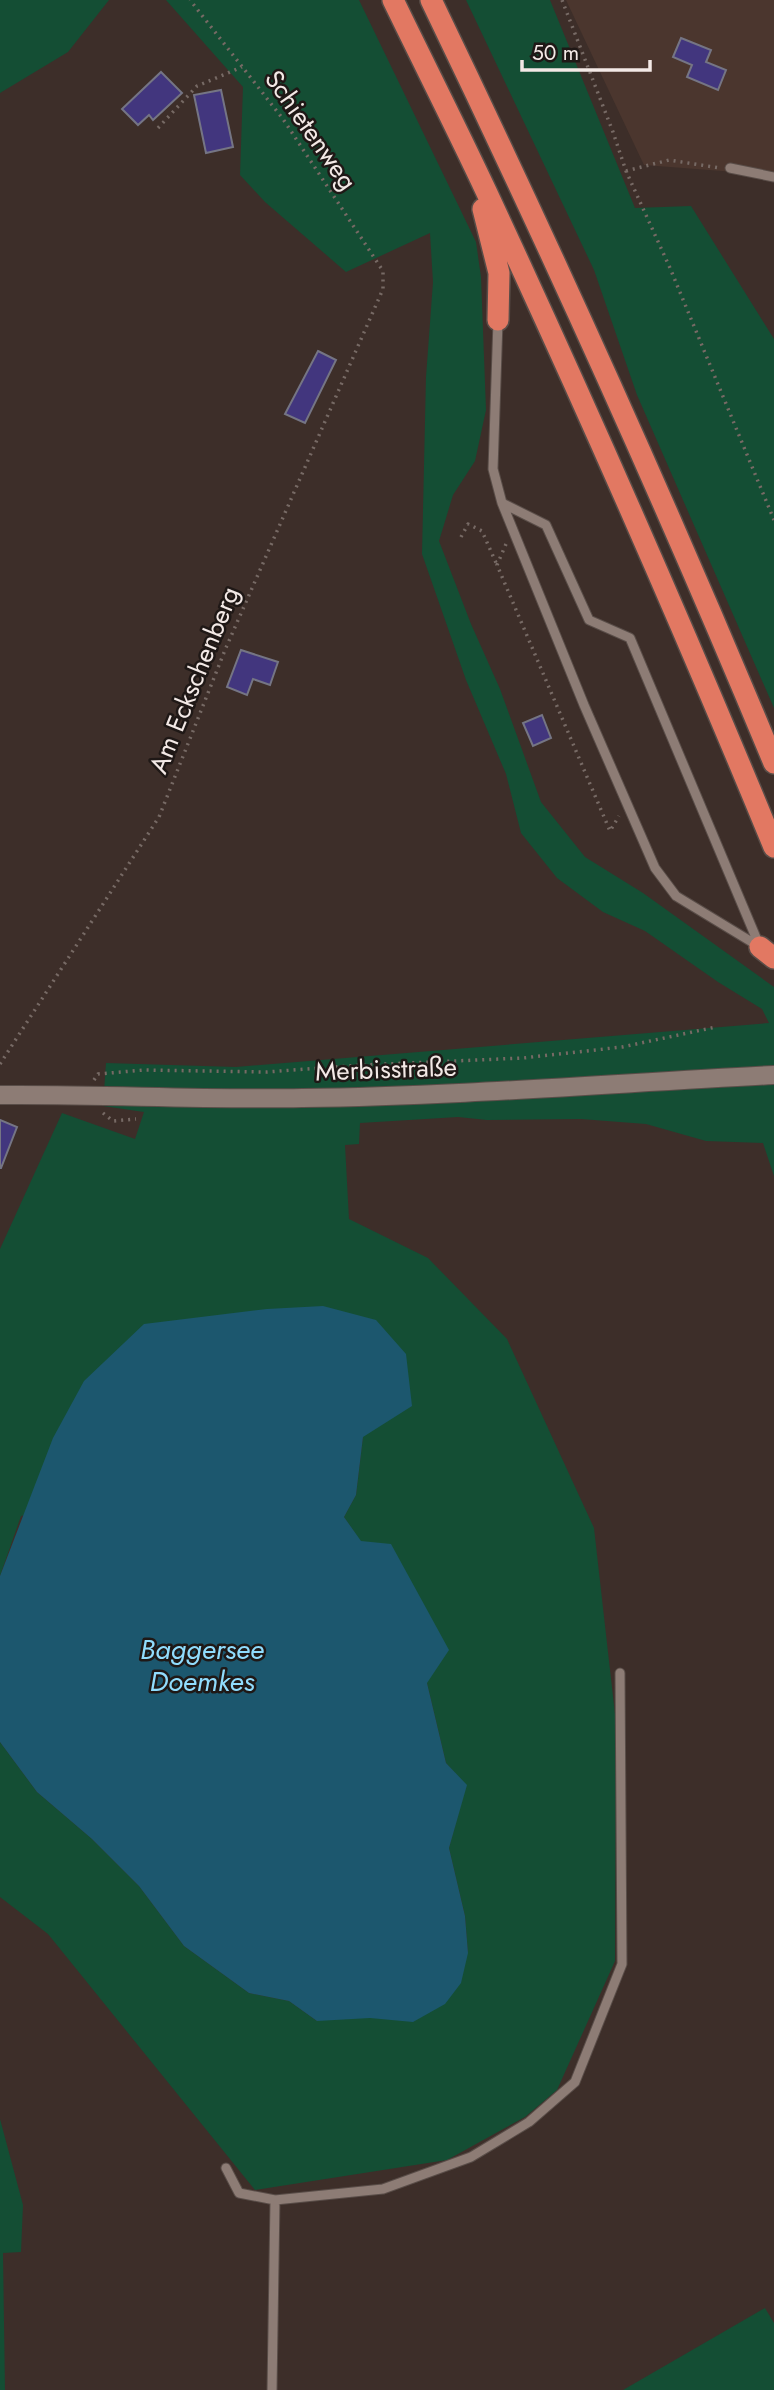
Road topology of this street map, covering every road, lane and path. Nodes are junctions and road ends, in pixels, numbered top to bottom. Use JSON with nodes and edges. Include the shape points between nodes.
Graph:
{"nodes":[{"id":1,"x":190,"y":0,"type":"edge"},
{"id":2,"x":393,"y":0,"type":"edge"},
{"id":3,"x":430,"y":0,"type":"edge"},
{"id":4,"x":562,"y":0,"type":"edge"},
{"id":5,"x":243,"y":66,"type":"junction"},
{"id":6,"x":159,"y":128,"type":"dead end"},
{"id":7,"x":467,"y":153,"type":"junction"},
{"id":8,"x":730,"y":168,"type":"joint"},
{"id":9,"x":626,"y":171,"type":"junction"},
{"id":10,"x":774,"y":177,"type":"edge"},
{"id":11,"x":383,"y":289,"type":"joint"},
{"id":12,"x":498,"y":320,"type":"joint"},
{"id":13,"x":502,"y":503,"type":"junction"},
{"id":14,"x":774,"y":520,"type":"edge"},
{"id":15,"x":513,"y":529,"type":"junction"},
{"id":16,"x":461,"y":537,"type":"dead end"},
{"id":17,"x":497,"y":565,"type":"junction"},
{"id":18,"x":774,"y":763,"type":"edge"},
{"id":19,"x":627,"y":803,"type":"junction"},
{"id":20,"x":774,"y":847,"type":"edge"},
{"id":21,"x":767,"y":953,"type":"edge"},
{"id":22,"x":716,"y":1027,"type":"dead end"},
{"id":23,"x":0,"y":1063,"type":"edge"},
{"id":24,"x":774,"y":1075,"type":"edge"},
{"id":25,"x":85,"y":1094,"type":"junction"},
{"id":26,"x":0,"y":1095,"type":"edge"},
{"id":27,"x":136,"y":1119,"type":"dead end"},
{"id":28,"x":620,"y":1673,"type":"dead end"},
{"id":29,"x":226,"y":2168,"type":"dead end"},
{"id":30,"x":275,"y":2200,"type":"junction"},
{"id":31,"x":272,"y":2390,"type":"edge"}],
"edges":[{"from":1,"to":5,"type":"path","name":"Schietenweg"},
{"from":2,"to":7,"type":"highway"},
{"from":3,"to":18,"type":"highway","via":[[603,369]]},
{"from":4,"to":9,"type":"path"},
{"from":5,"to":6,"type":"path","via":[[197,86]]},
{"from":5,"to":11,"type":"path","name":"Schietenweg","via":[[383,271]]},
{"from":7,"to":12,"type":"highway","via":[[499,273]]},
{"from":7,"to":20,"type":"highway","via":[[597,433]]},
{"from":8,"to":9,"type":"path","via":[[663,161]]},
{"from":8,"to":10,"type":"lane"},
{"from":9,"to":14,"type":"path"},
{"from":11,"to":23,"type":"path","name":"Am Eckschenberg","via":[[225,650],[159,817]]},
{"from":12,"to":13,"type":"lane","via":[[493,469]]},
{"from":13,"to":15,"type":"lane"},
{"from":13,"to":21,"type":"lane","via":[[546,524],[589,620],[630,638]]},
{"from":15,"to":17,"type":"path"},
{"from":15,"to":19,"type":"lane"},
{"from":16,"to":17,"type":"path","via":[[468,524],[482,531]]},
{"from":17,"to":19,"type":"path","via":[[610,831]]},
{"from":19,"to":21,"type":"lane","via":[[654,867],[676,896]]},
{"from":22,"to":25,"type":"path","via":[[622,1047],[523,1058],[266,1072],[98,1074]]},
{"from":24,"to":25,"type":"street","name":"Merbisstraße","via":[[302,1098]]},
{"from":25,"to":26,"type":"street","name":"Merbisstraße"},
{"from":25,"to":27,"type":"path","via":[[113,1121]]},
{"from":28,"to":30,"type":"lane","via":[[622,1964],[575,2082],[529,2122],[471,2157],[383,2189]]},
{"from":29,"to":30,"type":"lane","via":[[239,2193]]},
{"from":30,"to":31,"type":"lane"}]}
